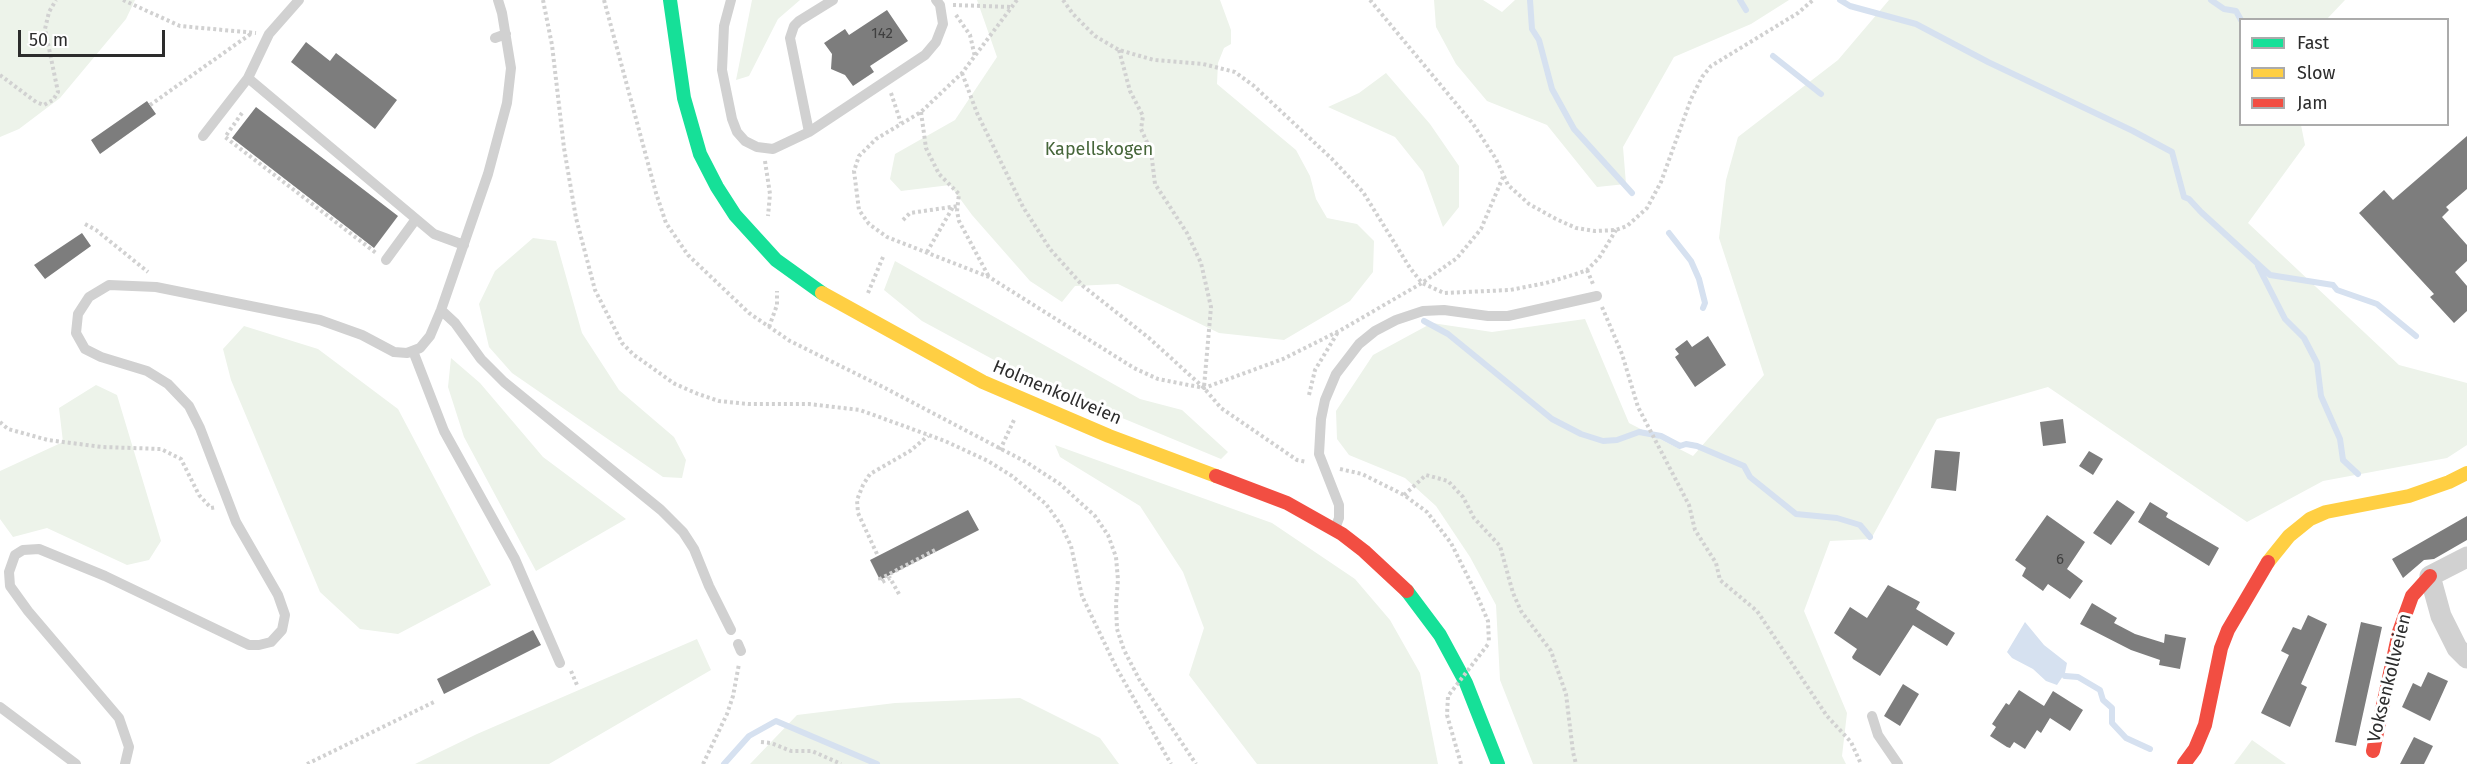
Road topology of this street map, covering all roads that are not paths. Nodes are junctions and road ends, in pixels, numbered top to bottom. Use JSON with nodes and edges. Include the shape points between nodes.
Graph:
{"nodes":[{"id":1,"x":299,"y":0,"type":"edge"},
{"id":2,"x":498,"y":0,"type":"edge"},
{"id":3,"x":670,"y":0,"type":"edge"},
{"id":4,"x":731,"y":0,"type":"edge"},
{"id":5,"x":833,"y":0,"type":"edge"},
{"id":6,"x":936,"y":0,"type":"edge"},
{"id":7,"x":506,"y":34,"type":"junction"},
{"id":8,"x":495,"y":38,"type":"dead end"},
{"id":9,"x":248,"y":78,"type":"junction"},
{"id":10,"x":809,"y":132,"type":"junction"},
{"id":11,"x":203,"y":136,"type":"dead end"},
{"id":12,"x":416,"y":219,"type":"junction"},
{"id":13,"x":464,"y":245,"type":"junction"},
{"id":14,"x":386,"y":260,"type":"road end"},
{"id":15,"x":1597,"y":296,"type":"road end"},
{"id":16,"x":441,"y":310,"type":"junction"},
{"id":17,"x":413,"y":351,"type":"junction"},
{"id":18,"x":2467,"y":473,"type":"edge"},
{"id":19,"x":1334,"y":529,"type":"junction"},
{"id":20,"x":2467,"y":557,"type":"edge"},
{"id":21,"x":2430,"y":576,"type":"junction"},
{"id":22,"x":732,"y":630,"type":"dead end"},
{"id":23,"x":2467,"y":658,"type":"edge"},
{"id":24,"x":560,"y":663,"type":"dead end"},
{"id":25,"x":0,"y":707,"type":"edge"},
{"id":26,"x":1872,"y":716,"type":"dead end"},
{"id":27,"x":2373,"y":752,"type":"dead end"},
{"id":28,"x":76,"y":764,"type":"edge"},
{"id":29,"x":124,"y":764,"type":"edge"},
{"id":30,"x":1498,"y":764,"type":"edge"},
{"id":31,"x":1898,"y":764,"type":"edge"},
{"id":32,"x":2184,"y":764,"type":"edge"}],
"edges":[{"from":1,"to":9,"type":"lane","via":[[268,34]]},
{"from":2,"to":7,"type":"lane"},
{"from":3,"to":19,"type":"main road","name":"Holmenkollveien","via":[[680,75],[700,154],[726,201],[762,245],[809,285],[933,356],[1023,400],[1287,503]]},
{"from":4,"to":10,"type":"lane","via":[[724,26],[722,70],[726,98],[741,137],[765,148],[779,147]]},
{"from":5,"to":10,"type":"lane","via":[[799,21],[790,38]]},
{"from":6,"to":10,"type":"lane","via":[[943,24],[925,55]]},
{"from":7,"to":8,"type":"lane"},
{"from":7,"to":13,"type":"lane","via":[[511,68],[507,103]]},
{"from":9,"to":11,"type":"lane"},
{"from":9,"to":12,"type":"lane"},
{"from":12,"to":13,"type":"lane","via":[[434,234]]},
{"from":12,"to":14,"type":"lane"},
{"from":13,"to":16,"type":"lane"},
{"from":15,"to":19,"type":"lane","via":[[1508,316],[1423,311],[1375,331],[1342,363],[1329,389],[1320,430],[1319,454],[1339,505]]},
{"from":16,"to":17,"type":"lane","via":[[430,336]]},
{"from":16,"to":22,"type":"lane","via":[[504,382],[683,532]]},
{"from":17,"to":24,"type":"lane","via":[[444,431],[515,559]]},
{"from":17,"to":29,"type":"lane","via":[[394,352],[320,320],[166,288],[114,284],[89,297],[78,314],[78,338],[89,352],[147,371],[176,392],[196,418],[245,540],[284,609],[285,619],[282,630],[269,643],[249,645],[39,549],[23,550],[13,558],[8,578],[15,593],[119,718],[129,747]]},
{"from":18,"to":32,"type":"main road","via":[[2409,495],[2326,512],[2289,536],[2264,567],[2228,630],[2205,725]]},
{"from":19,"to":30,"type":"main road","name":"Holmenkollveien","via":[[1389,573],[1440,635],[1466,683]]},
{"from":20,"to":21,"type":"street","name":"Voksenkollveien"},
{"from":21,"to":23,"type":"street","name":"Voksenkollveien","via":[[2441,616],[2457,648]]},
{"from":21,"to":27,"type":"main road","name":"Voksenkollveien","via":[[2412,596],[2399,632]]},
{"from":25,"to":28,"type":"lane"},
{"from":26,"to":31,"type":"lane","via":[[1878,735]]}]}
